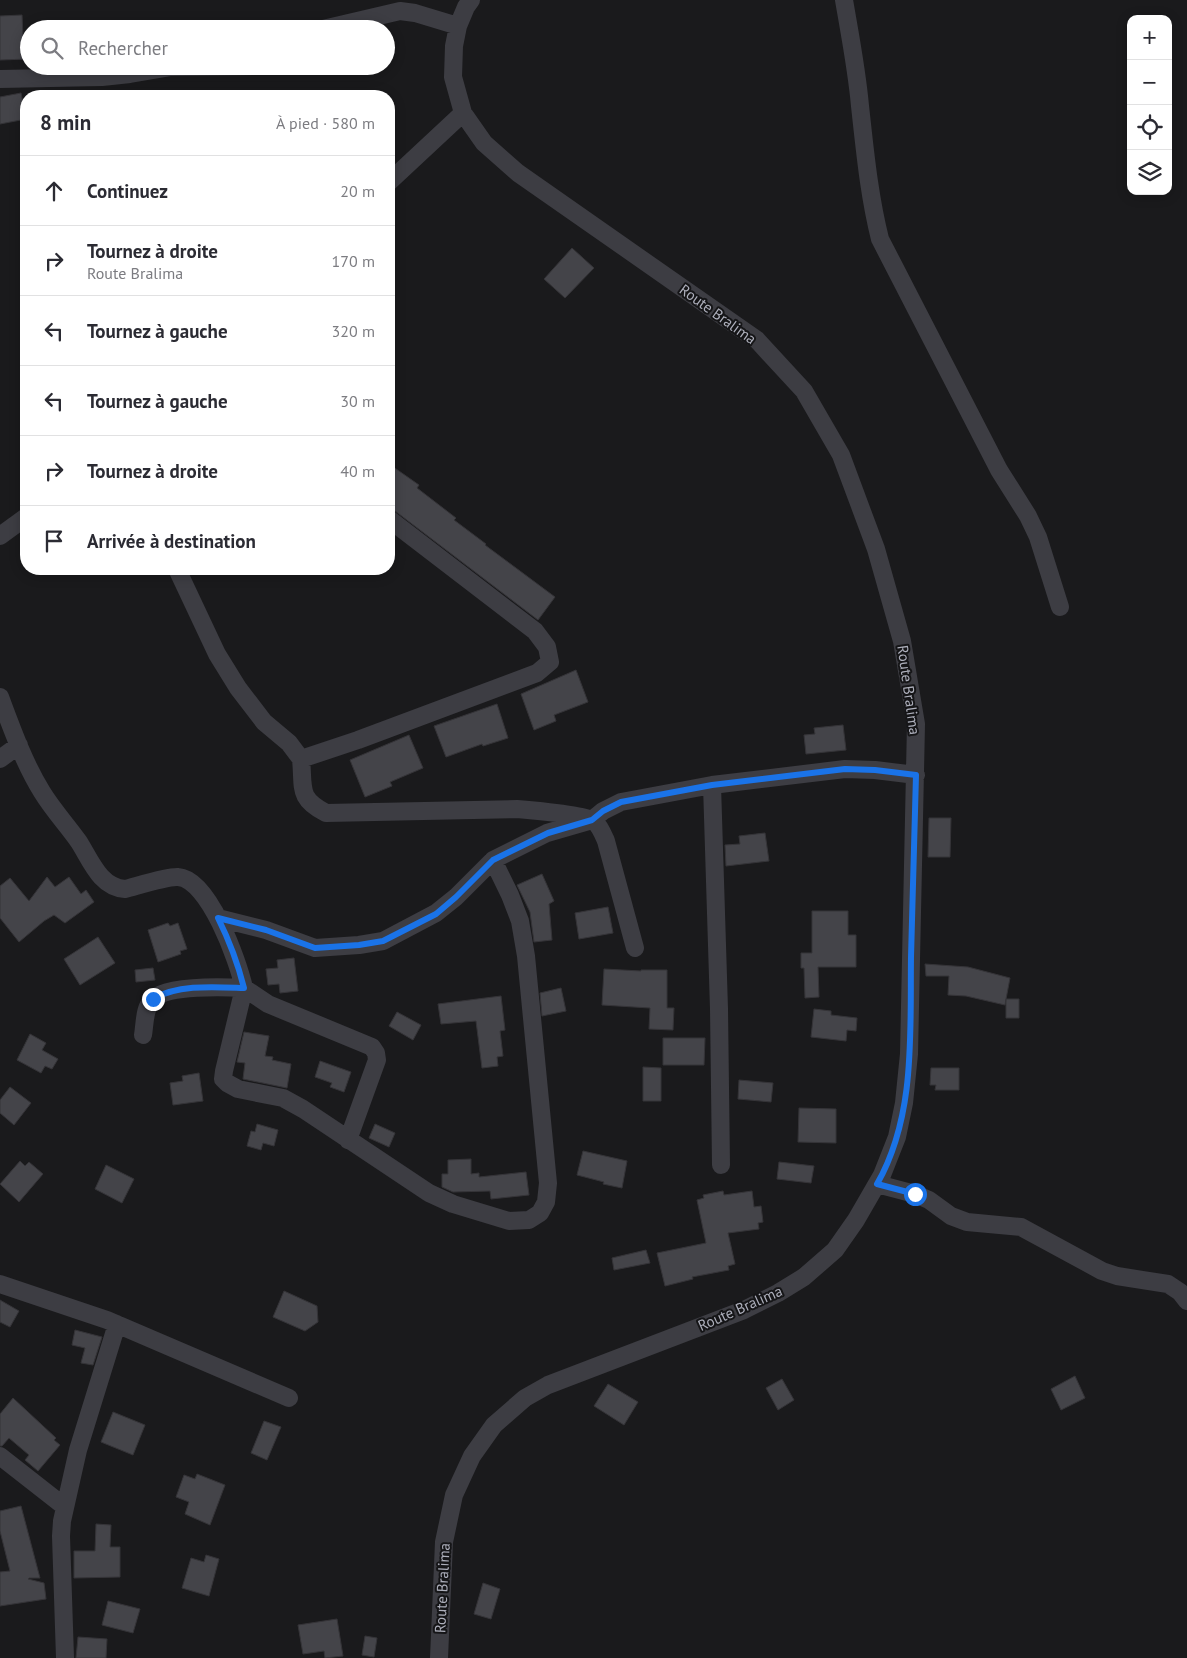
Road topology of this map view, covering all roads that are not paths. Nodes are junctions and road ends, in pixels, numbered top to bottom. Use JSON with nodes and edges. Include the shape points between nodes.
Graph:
{"nodes":[{"id":1,"x":471,"y":0,"type":"edge"},
{"id":2,"x":844,"y":0,"type":"edge"},
{"id":3,"x":362,"y":20,"type":"edge"},
{"id":4,"x":458,"y":26,"type":"junction"},
{"id":5,"x":121,"y":75,"type":"edge"},
{"id":6,"x":0,"y":79,"type":"edge"},
{"id":7,"x":463,"y":113,"type":"junction"},
{"id":8,"x":395,"y":176,"type":"edge"},
{"id":9,"x":20,"y":521,"type":"edge"},
{"id":10,"x":395,"y":524,"type":"edge"},
{"id":11,"x":0,"y":536,"type":"edge"},
{"id":12,"x":180,"y":575,"type":"edge"},
{"id":13,"x":1060,"y":606,"type":"dead end"},
{"id":14,"x":0,"y":697,"type":"edge"},
{"id":15,"x":19,"y":746,"type":"junction"},
{"id":16,"x":301,"y":758,"type":"junction"},
{"id":17,"x":0,"y":759,"type":"edge"},
{"id":18,"x":916,"y":775,"type":"junction"},
{"id":19,"x":712,"y":785,"type":"junction"},
{"id":20,"x":592,"y":820,"type":"junction"},
{"id":21,"x":493,"y":860,"type":"junction"},
{"id":22,"x":218,"y":918,"type":"junction"},
{"id":23,"x":635,"y":948,"type":"dead end"},
{"id":24,"x":244,"y":988,"type":"junction"},
{"id":25,"x":143,"y":1035,"type":"dead end"},
{"id":26,"x":348,"y":1140,"type":"junction"},
{"id":27,"x":721,"y":1165,"type":"dead end"},
{"id":28,"x":877,"y":1184,"type":"junction"},
{"id":29,"x":0,"y":1284,"type":"edge"},
{"id":30,"x":1187,"y":1301,"type":"edge"},
{"id":31,"x":117,"y":1324,"type":"junction"},
{"id":32,"x":289,"y":1398,"type":"dead end"},
{"id":33,"x":0,"y":1456,"type":"edge"},
{"id":34,"x":65,"y":1507,"type":"junction"},
{"id":35,"x":65,"y":1658,"type":"edge"},
{"id":36,"x":439,"y":1658,"type":"edge"}],
"edges":[{"from":1,"to":4,"type":"street","name":"Route Bralima"},
{"from":2,"to":13,"type":"street","via":[[868,178],[880,239],[999,470],[1028,516]]},
{"from":3,"to":4,"type":"street","via":[[408,11]]},
{"from":4,"to":7,"type":"street","name":"Route Bralima","via":[[453,77]]},
{"from":5,"to":6,"type":"street"},
{"from":7,"to":8,"type":"street"},
{"from":7,"to":18,"type":"street","name":"Route Bralima","via":[[484,142],[518,173],[757,340],[804,391],[841,455],[876,549],[904,650],[916,724]]},
{"from":9,"to":11,"type":"street"},
{"from":10,"to":16,"type":"street","via":[[535,631],[547,647],[550,662],[537,673]]},
{"from":12,"to":16,"type":"street","via":[[217,654],[238,688],[264,722]]},
{"from":14,"to":15,"type":"street"},
{"from":15,"to":17,"type":"street"},
{"from":15,"to":22,"type":"street","via":[[42,792],[102,879],[125,889],[177,877],[184,879],[200,891]]},
{"from":16,"to":20,"type":"street","via":[[305,798],[326,813],[517,809]]},
{"from":18,"to":19,"type":"street","via":[[845,769]]},
{"from":18,"to":28,"type":"street","name":"Route Bralima","via":[[909,1054],[897,1137]]},
{"from":19,"to":20,"type":"street","via":[[621,802]]},
{"from":19,"to":27,"type":"street"},
{"from":20,"to":21,"type":"street","via":[[540,836]]},
{"from":20,"to":23,"type":"street","via":[[606,840]]},
{"from":21,"to":22,"type":"street","via":[[436,914],[383,941],[315,948],[266,930]]},
{"from":21,"to":26,"type":"street","via":[[520,921],[526,956],[548,1183],[546,1202],[540,1213],[528,1220],[509,1221],[453,1204],[429,1193]]},
{"from":22,"to":24,"type":"street"},
{"from":24,"to":25,"type":"street","via":[[185,989],[162,994],[153,999],[146,1010]]},
{"from":24,"to":26,"type":"street","via":[[223,1079],[238,1089],[283,1098]]},
{"from":24,"to":26,"type":"street","via":[[268,1004],[372,1047],[377,1060]]},
{"from":28,"to":30,"type":"street","via":[[915,1194],[967,1222],[1021,1227],[1102,1271],[1168,1284]]},
{"from":28,"to":36,"type":"street","name":"Route Bralima","via":[[835,1250],[778,1293],[744,1310],[548,1386],[525,1398],[494,1425],[472,1456],[454,1495],[444,1542]]},
{"from":29,"to":31,"type":"street"},
{"from":31,"to":32,"type":"street"},
{"from":31,"to":34,"type":"street","via":[[78,1450]]},
{"from":33,"to":34,"type":"street"},
{"from":34,"to":35,"type":"street","via":[[61,1536]]}]}
